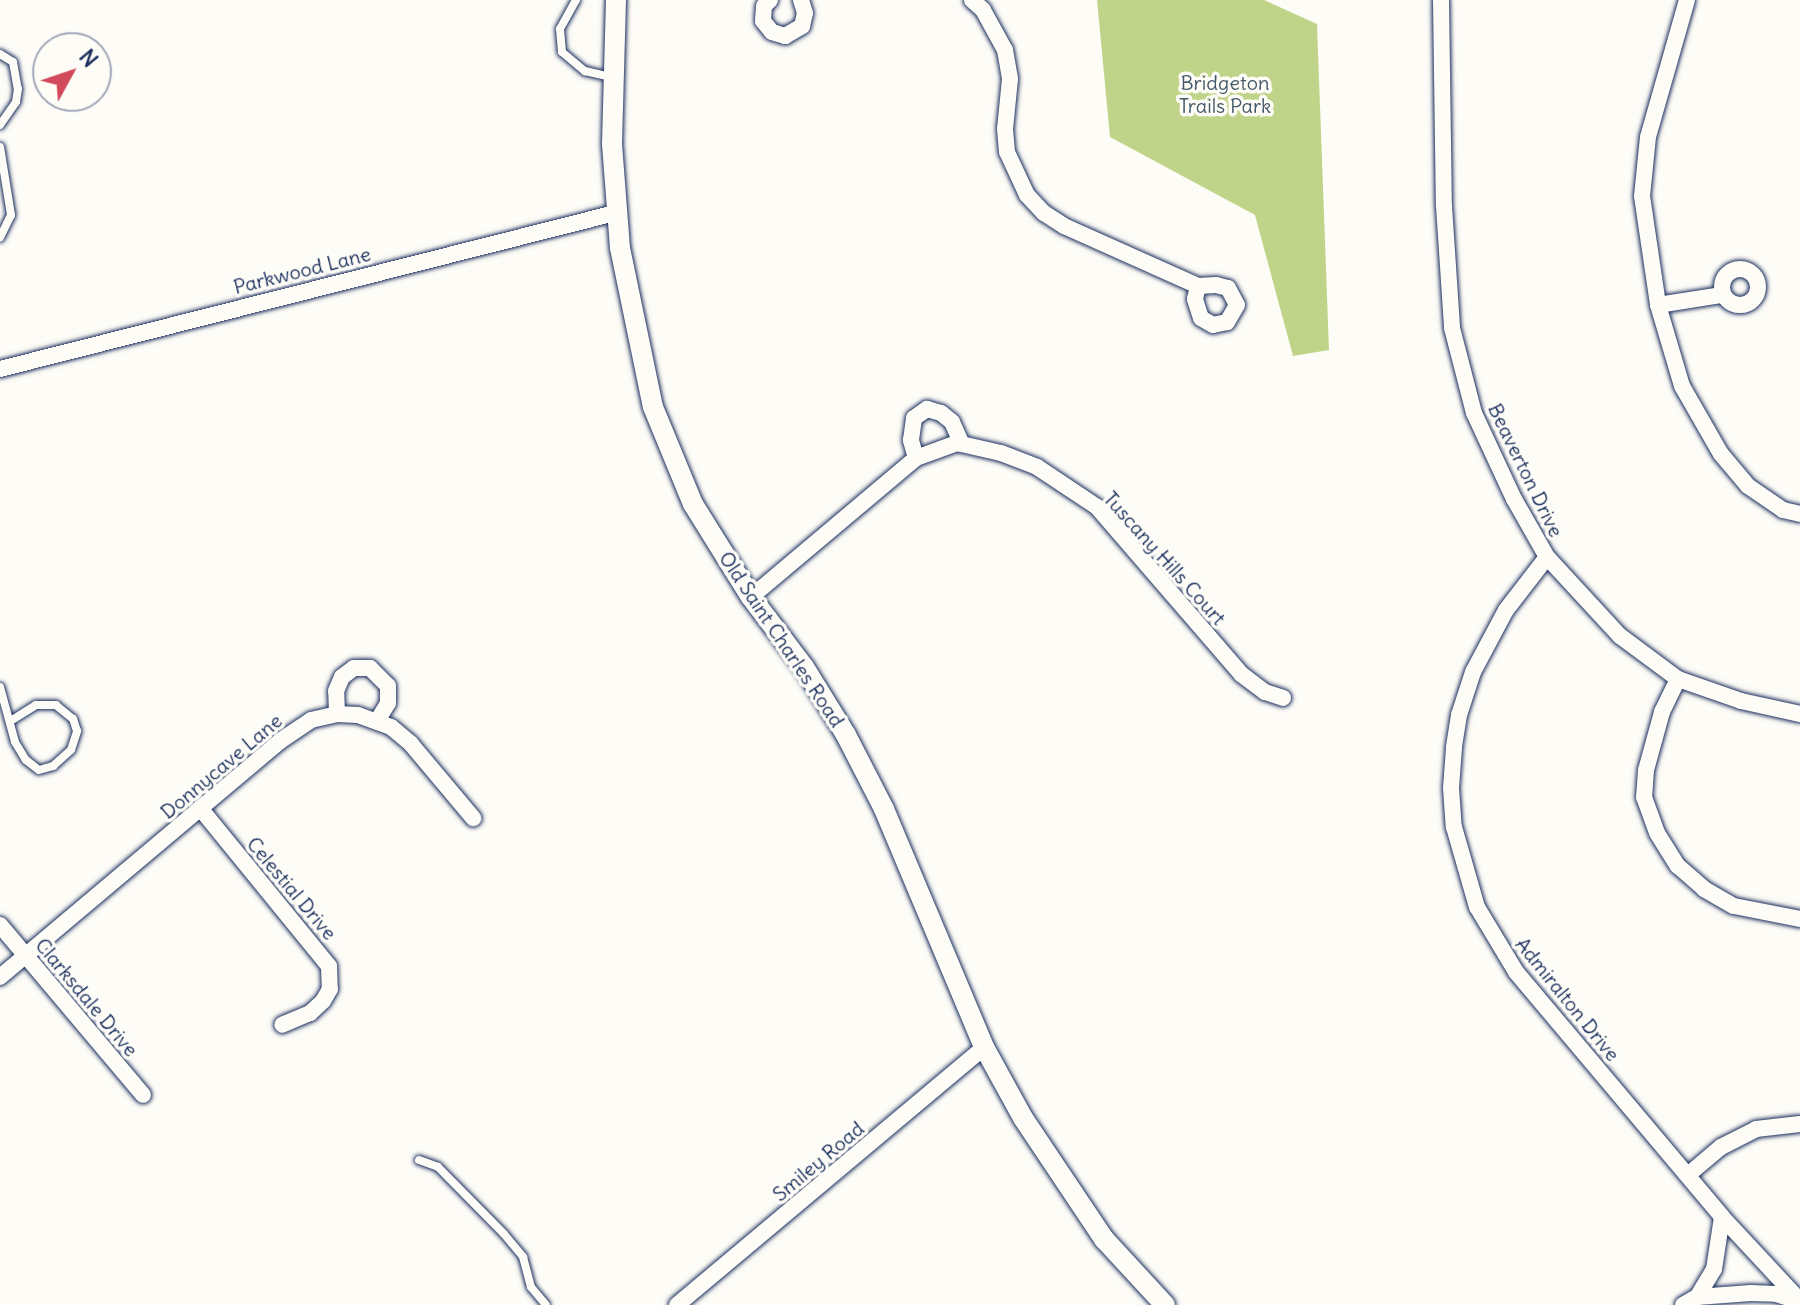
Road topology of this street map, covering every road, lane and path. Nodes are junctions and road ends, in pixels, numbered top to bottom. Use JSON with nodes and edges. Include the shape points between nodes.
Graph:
{"nodes":[{"id":1,"x":576,"y":0,"type":"edge"},
{"id":2,"x":616,"y":0,"type":"edge"},
{"id":3,"x":770,"y":0,"type":"edge"},
{"id":4,"x":801,"y":0,"type":"edge"},
{"id":5,"x":972,"y":0,"type":"edge"},
{"id":6,"x":1441,"y":0,"type":"edge"},
{"id":7,"x":1687,"y":0,"type":"edge"},
{"id":8,"x":0,"y":54,"type":"edge"},
{"id":9,"x":613,"y":78,"type":"junction"},
{"id":10,"x":0,"y":125,"type":"edge"},
{"id":11,"x":0,"y":147,"type":"edge"},
{"id":12,"x":615,"y":213,"type":"junction"},
{"id":13,"x":0,"y":238,"type":"edge"},
{"id":14,"x":1198,"y":286,"type":"dead end"},
{"id":15,"x":1722,"y":295,"type":"dead end"},
{"id":16,"x":1658,"y":305,"type":"junction"},
{"id":17,"x":0,"y":369,"type":"edge"},
{"id":18,"x":962,"y":444,"type":"junction"},
{"id":19,"x":916,"y":458,"type":"junction"},
{"id":20,"x":1800,"y":514,"type":"edge"},
{"id":21,"x":1547,"y":557,"type":"junction"},
{"id":22,"x":751,"y":597,"type":"junction"},
{"id":23,"x":1678,"y":679,"type":"junction"},
{"id":24,"x":0,"y":687,"type":"edge"},
{"id":25,"x":1283,"y":698,"type":"dead end"},
{"id":26,"x":337,"y":714,"type":"junction"},
{"id":27,"x":1800,"y":714,"type":"edge"},
{"id":28,"x":12,"y":720,"type":"junction"},
{"id":29,"x":377,"y":721,"type":"junction"},
{"id":30,"x":200,"y":808,"type":"junction"},
{"id":31,"x":473,"y":818,"type":"dead end"},
{"id":32,"x":1800,"y":919,"type":"edge"},
{"id":33,"x":0,"y":925,"type":"edge"},
{"id":34,"x":26,"y":955,"type":"junction"},
{"id":35,"x":0,"y":977,"type":"edge"},
{"id":36,"x":282,"y":1025,"type":"dead end"},
{"id":37,"x":984,"y":1047,"type":"junction"},
{"id":38,"x":143,"y":1095,"type":"dead end"},
{"id":39,"x":1800,"y":1124,"type":"edge"},
{"id":40,"x":419,"y":1160,"type":"dead end"},
{"id":41,"x":1689,"y":1174,"type":"junction"},
{"id":42,"x":1722,"y":1217,"type":"junction"},
{"id":43,"x":1690,"y":1301,"type":"edge"},
{"id":44,"x":1800,"y":1302,"type":"edge"},
{"id":45,"x":546,"y":1305,"type":"edge"},
{"id":46,"x":677,"y":1305,"type":"edge"},
{"id":47,"x":1165,"y":1305,"type":"edge"}],
"edges":[{"from":1,"to":9,"type":"lane","via":[[560,29],[562,52],[585,71]]},
{"from":2,"to":9,"type":"street","name":"Old Saint Charles Road"},
{"from":3,"to":4,"type":"street","via":[[763,21],[772,32],[785,36],[802,26]]},
{"from":5,"to":14,"type":"street","via":[[1005,50],[1010,79],[1007,152],[1027,195],[1064,226]]},
{"from":6,"to":21,"type":"street","name":"Beaverton Drive","via":[[1452,328],[1474,413]]},
{"from":7,"to":16,"type":"street","via":[[1648,137],[1642,196]]},
{"from":8,"to":10,"type":"lane","via":[[13,62],[18,89],[16,102]]},
{"from":9,"to":12,"type":"street","name":"Old Saint Charles Road"},
{"from":11,"to":13,"type":"lane","via":[[11,215]]},
{"from":12,"to":17,"type":"street","name":"Parkwood Lane"},
{"from":12,"to":22,"type":"street","name":"Old Saint Charles Road","via":[[653,407],[693,504]]},
{"from":15,"to":16,"type":"street"},
{"from":16,"to":20,"type":"street","via":[[1682,386],[1721,454],[1748,486],[1783,510]]},
{"from":18,"to":19,"type":"street","name":"Tuscany Hills Court"},
{"from":18,"to":19,"type":"street","via":[[952,422],[927,409],[914,418],[911,440]]},
{"from":18,"to":25,"type":"street","name":"Tuscany Hills Court","via":[[1037,467],[1097,507],[1241,674]]},
{"from":19,"to":22,"type":"street","name":"Tuscany Hills Court"},
{"from":21,"to":23,"type":"street","name":"Beaverton Drive","via":[[1620,636]]},
{"from":21,"to":41,"type":"street","name":"Admiralton Drive","via":[[1487,641],[1459,715],[1451,788],[1461,857],[1477,907],[1516,972]]},
{"from":22,"to":37,"type":"street","name":"Old Saint Charles Road","via":[[846,735],[884,809]]},
{"from":23,"to":27,"type":"street","name":"Beaverton Drive"},
{"from":23,"to":32,"type":"street","via":[[1662,712],[1646,770],[1644,797],[1657,833],[1678,866],[1704,889],[1734,906]]},
{"from":24,"to":28,"type":"lane"},
{"from":26,"to":29,"type":"street","name":"Donnycave Lane"},
{"from":26,"to":29,"type":"street","via":[[338,683],[347,671],[362,667],[377,671],[388,686],[388,703]]},
{"from":26,"to":30,"type":"street","name":"Donnycave Lane","via":[[291,732]]},
{"from":28,"to":28,"type":"lane","via":[[15,742],[39,770],[53,766],[71,750],[77,731],[73,719],[56,705],[36,705]]},
{"from":29,"to":31,"type":"street","name":"Donnycave Lane","via":[[411,744]]},
{"from":30,"to":34,"type":"street","name":"Donnycave Lane"},
{"from":30,"to":36,"type":"street","name":"Celestial Drive","via":[[329,966],[330,989],[323,1001]]},
{"from":33,"to":34,"type":"street","name":"Clarksdale Drive"},
{"from":34,"to":35,"type":"street","name":"Donnycave Lane"},
{"from":34,"to":38,"type":"street","name":"Clarksdale Drive"},
{"from":37,"to":46,"type":"street","name":"Smiley Road"},
{"from":37,"to":47,"type":"street","name":"Old Saint Charles Road","via":[[1064,1184],[1104,1239]]},
{"from":39,"to":41,"type":"street","via":[[1756,1129],[1721,1147]]},
{"from":40,"to":45,"type":"lane","via":[[438,1167],[504,1234],[523,1257],[531,1287]]},
{"from":41,"to":42,"type":"street","name":"Admiralton Drive"},
{"from":42,"to":43,"type":"street","via":[[1714,1269]]},
{"from":42,"to":44,"type":"street","name":"Admiralton Drive"},
{"from":43,"to":44,"type":"street","via":[[1776,1294]]}]}
